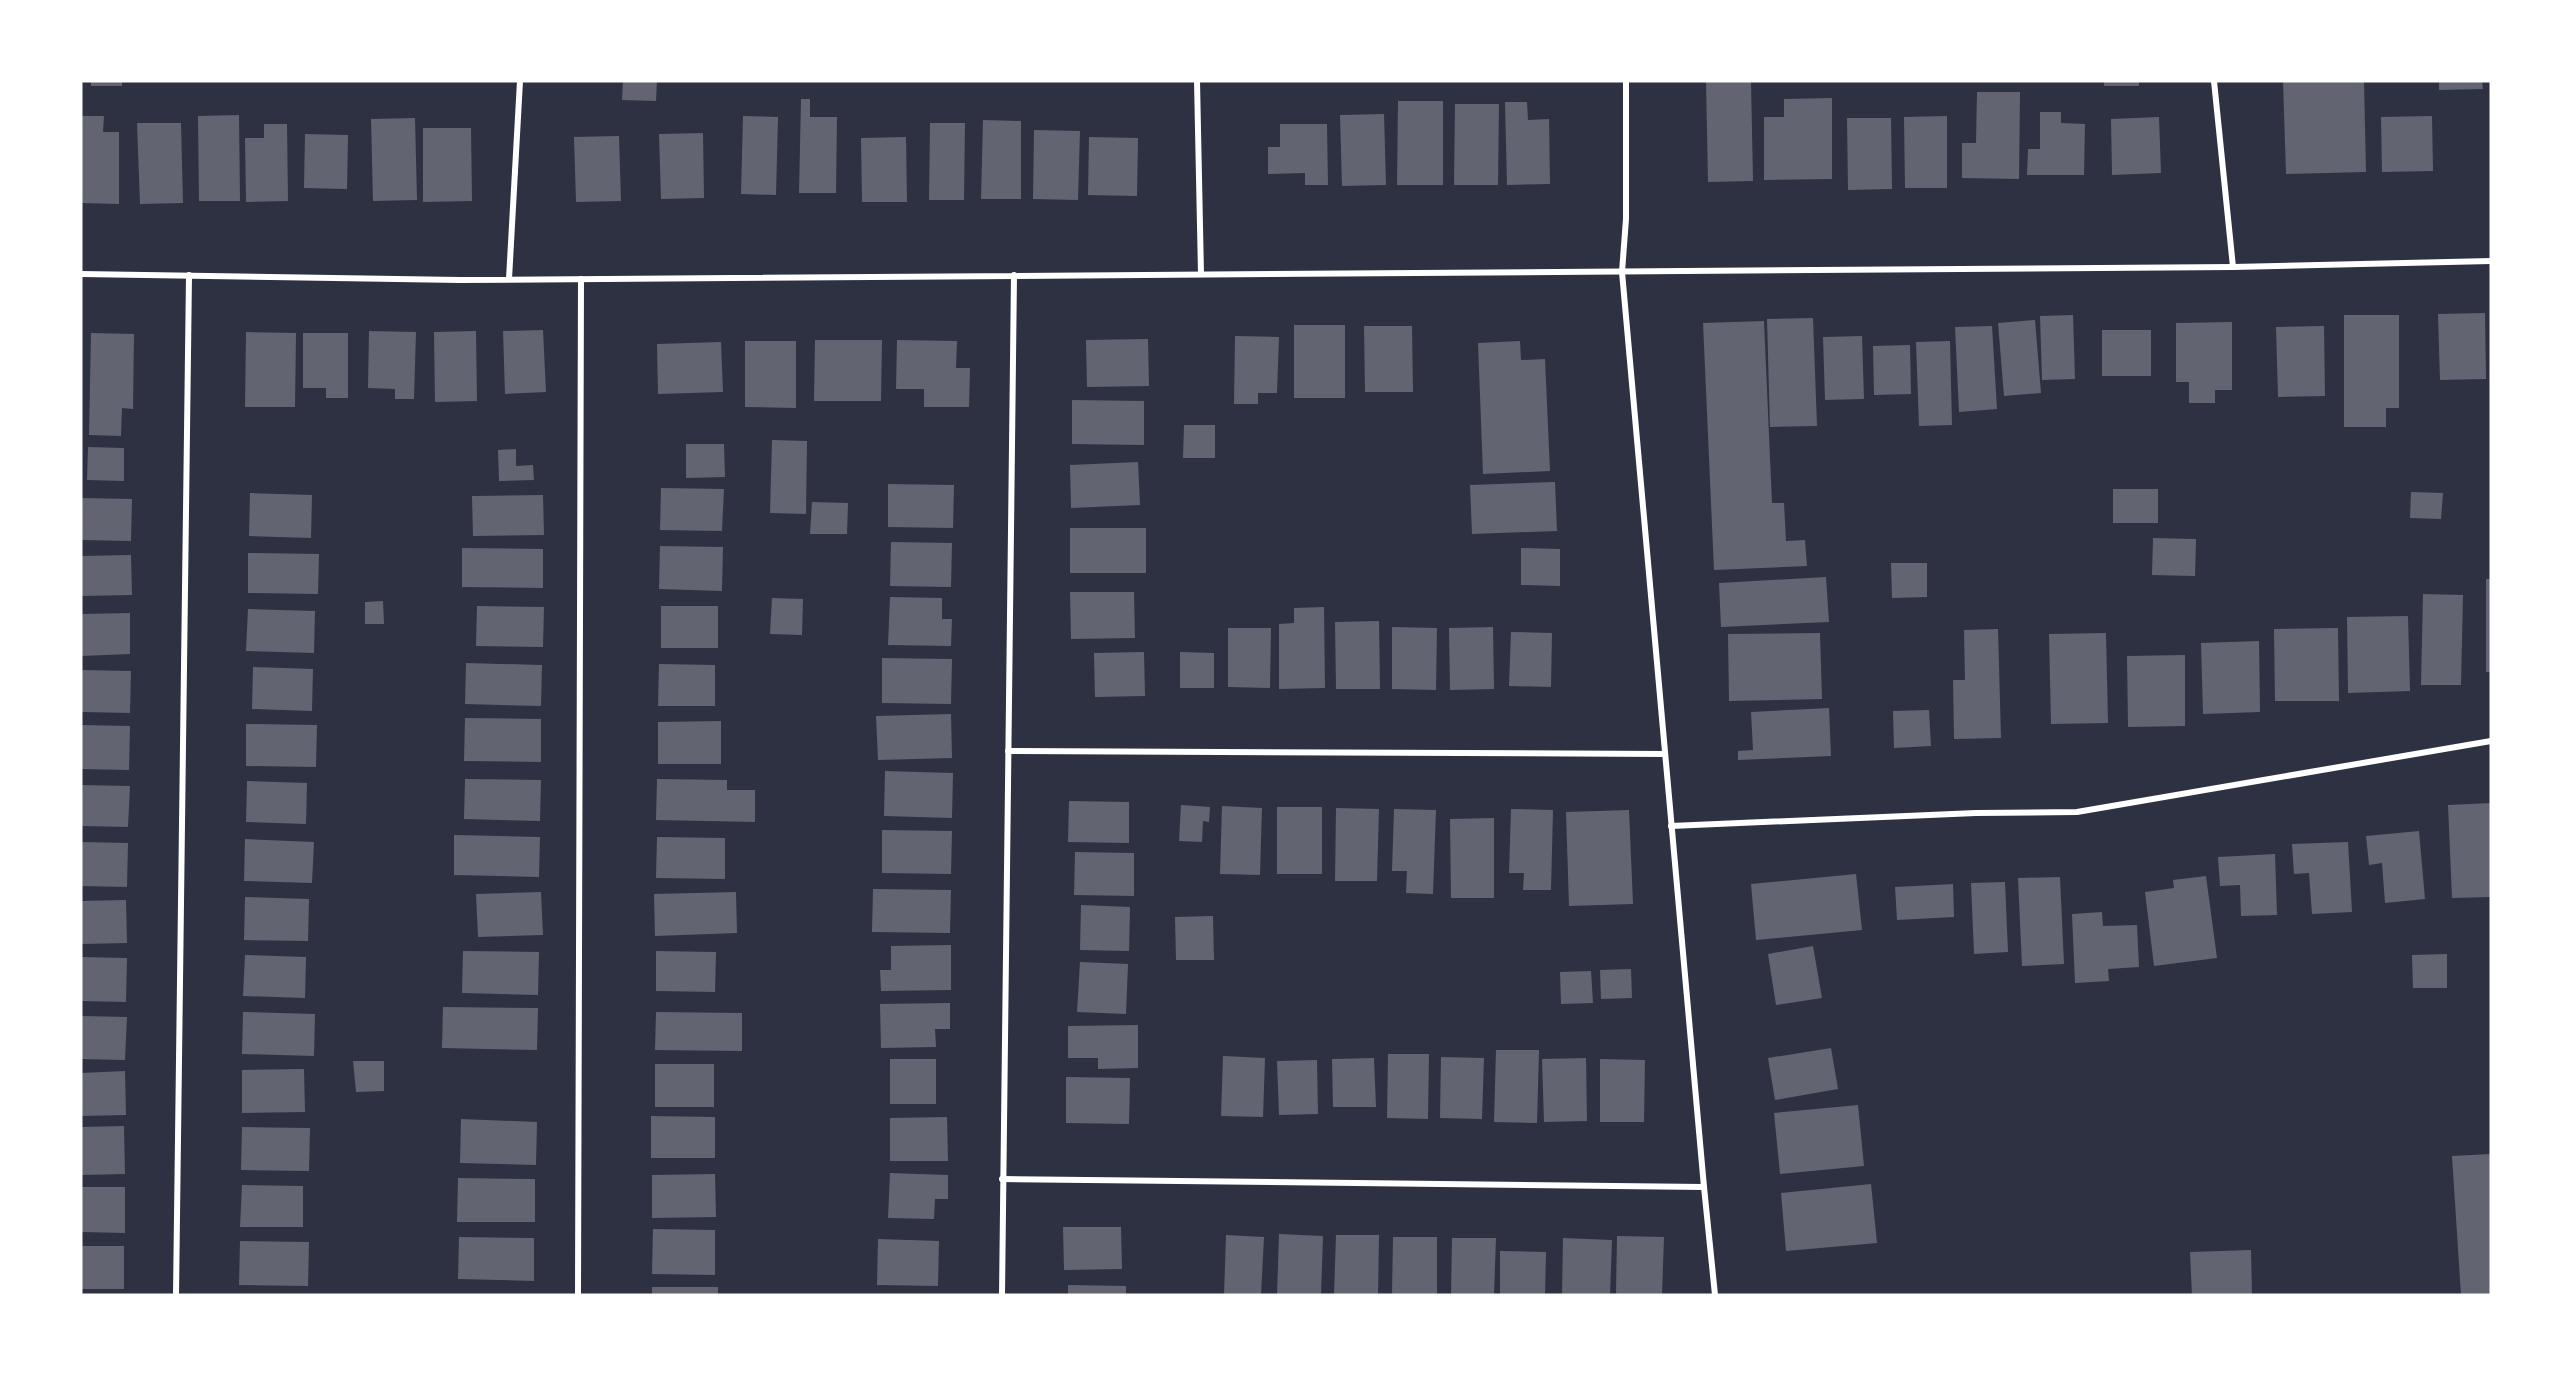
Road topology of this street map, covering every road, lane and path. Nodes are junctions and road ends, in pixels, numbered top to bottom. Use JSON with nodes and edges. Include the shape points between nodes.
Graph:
{"nodes":[{"id":1,"x":520,"y":81,"type":"edge"},
{"id":2,"x":1197,"y":81,"type":"edge"},
{"id":3,"x":1626,"y":81,"type":"edge"},
{"id":4,"x":2214,"y":81,"type":"edge"},
{"id":5,"x":2491,"y":261,"type":"edge"},
{"id":6,"x":2233,"y":267,"type":"junction"},
{"id":7,"x":1622,"y":272,"type":"junction"},
{"id":8,"x":81,"y":274,"type":"edge"},
{"id":9,"x":1201,"y":274,"type":"junction"},
{"id":10,"x":189,"y":275,"type":"junction"},
{"id":11,"x":1014,"y":275,"type":"junction"},
{"id":12,"x":509,"y":279,"type":"junction"},
{"id":13,"x":581,"y":279,"type":"junction"},
{"id":14,"x":2491,"y":741,"type":"edge"},
{"id":15,"x":1008,"y":751,"type":"junction"},
{"id":16,"x":1665,"y":754,"type":"junction"},
{"id":17,"x":1671,"y":826,"type":"junction"},
{"id":18,"x":1002,"y":1179,"type":"junction"},
{"id":19,"x":1704,"y":1187,"type":"junction"},
{"id":20,"x":176,"y":1295,"type":"edge"},
{"id":21,"x":578,"y":1295,"type":"edge"},
{"id":22,"x":1002,"y":1295,"type":"edge"},
{"id":23,"x":1715,"y":1295,"type":"edge"}],
"edges":[{"from":1,"to":12,"type":"street"},
{"from":2,"to":9,"type":"street"},
{"from":3,"to":7,"type":"street"},
{"from":4,"to":6,"type":"street"},
{"from":5,"to":6,"type":"street"},
{"from":6,"to":7,"type":"street"},
{"from":7,"to":9,"type":"street"},
{"from":7,"to":16,"type":"street"},
{"from":8,"to":10,"type":"street"},
{"from":9,"to":11,"type":"street"},
{"from":10,"to":12,"type":"street"},
{"from":10,"to":20,"type":"street"},
{"from":11,"to":13,"type":"street"},
{"from":11,"to":15,"type":"street"},
{"from":12,"to":13,"type":"street"},
{"from":13,"to":21,"type":"street"},
{"from":14,"to":17,"type":"street","via":[[2077,812]]},
{"from":15,"to":16,"type":"street"},
{"from":15,"to":18,"type":"street"},
{"from":16,"to":17,"type":"street"},
{"from":17,"to":19,"type":"street"},
{"from":18,"to":19,"type":"street"},
{"from":18,"to":22,"type":"street"},
{"from":19,"to":23,"type":"street"}]}
